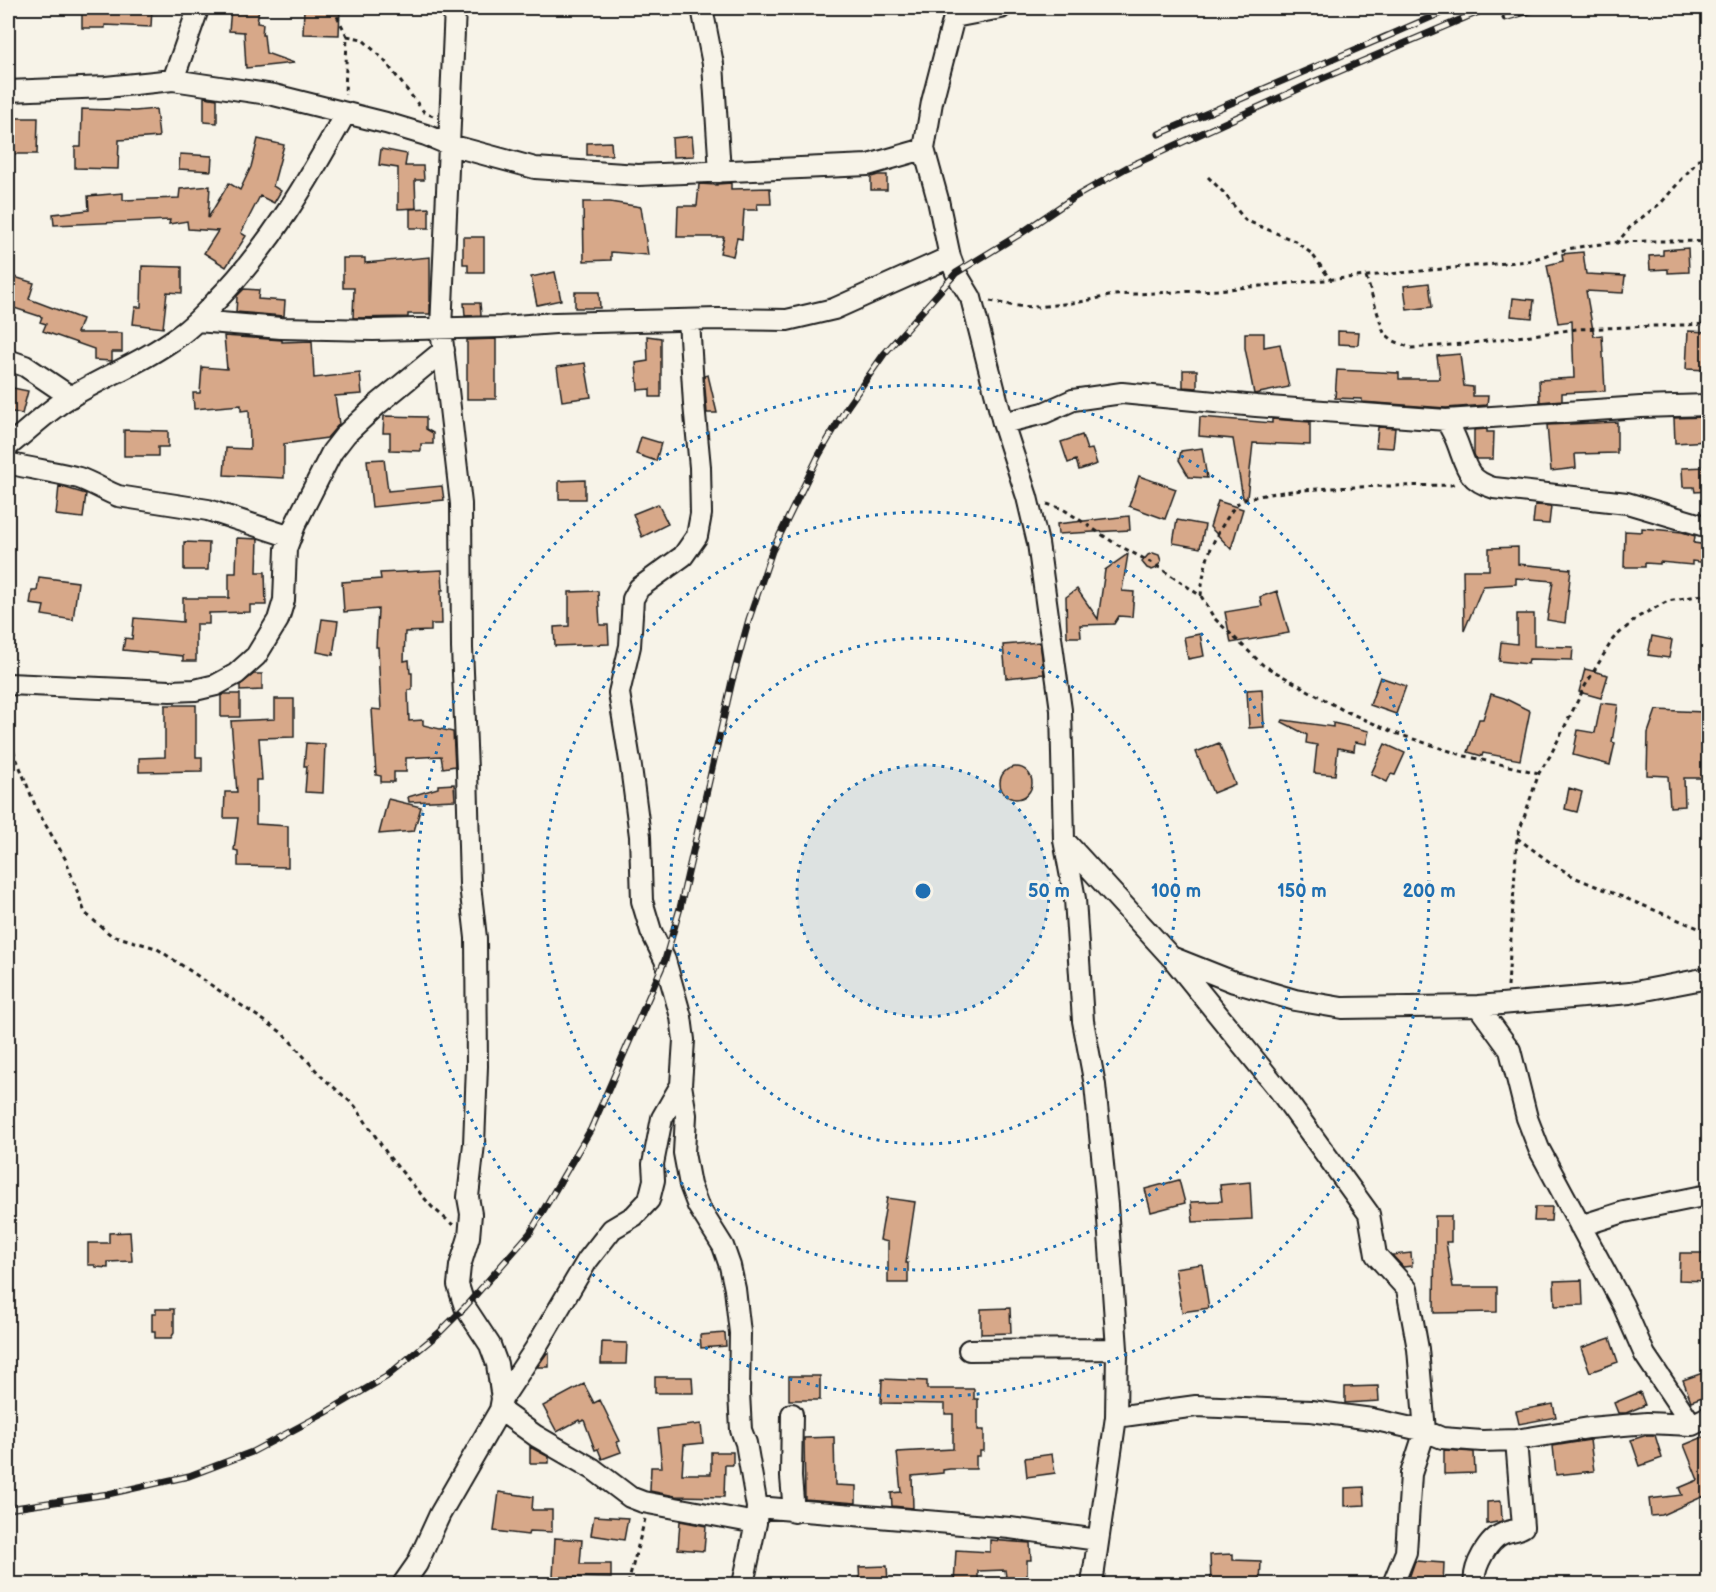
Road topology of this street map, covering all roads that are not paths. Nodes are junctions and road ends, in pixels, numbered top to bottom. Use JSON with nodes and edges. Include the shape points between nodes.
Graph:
{"nodes":[{"id":1,"x":197,"y":8,"type":"edge"},
{"id":2,"x":455,"y":8,"type":"edge"},
{"id":3,"x":702,"y":8,"type":"edge"},
{"id":4,"x":1001,"y":8,"type":"edge"},
{"id":5,"x":954,"y":12,"type":"edge"},
{"id":6,"x":173,"y":80,"type":"junction"},
{"id":7,"x":8,"y":92,"type":"edge"},
{"id":8,"x":345,"y":114,"type":"junction"},
{"id":9,"x":450,"y":145,"type":"junction"},
{"id":10,"x":924,"y":149,"type":"junction"},
{"id":11,"x":720,"y":172,"type":"junction"},
{"id":12,"x":950,"y":257,"type":"junction"},
{"id":13,"x":689,"y":320,"type":"junction"},
{"id":14,"x":197,"y":321,"type":"junction"},
{"id":15,"x":441,"y":329,"type":"junction"},
{"id":16,"x":444,"y":350,"type":"junction"},
{"id":17,"x":8,"y":360,"type":"edge"},
{"id":18,"x":71,"y":397,"type":"junction"},
{"id":19,"x":1708,"y":405,"type":"edge"},
{"id":20,"x":1446,"y":420,"type":"junction"},
{"id":21,"x":1003,"y":423,"type":"junction"},
{"id":22,"x":8,"y":446,"type":"edge"},
{"id":23,"x":8,"y":463,"type":"edge"},
{"id":24,"x":1708,"y":527,"type":"edge"},
{"id":25,"x":291,"y":537,"type":"junction"},
{"id":26,"x":8,"y":684,"type":"edge"},
{"id":27,"x":1064,"y":840,"type":"junction"},
{"id":28,"x":1171,"y":957,"type":"junction"},
{"id":29,"x":1708,"y":978,"type":"edge"},
{"id":30,"x":1478,"y":1006,"type":"junction"},
{"id":31,"x":681,"y":1085,"type":"junction"},
{"id":32,"x":1708,"y":1195,"type":"edge"},
{"id":33,"x":1580,"y":1226,"type":"junction"},
{"id":34,"x":1117,"y":1349,"type":"junction"},
{"id":35,"x":969,"y":1350,"type":"dead end"},
{"id":36,"x":501,"y":1405,"type":"junction"},
{"id":37,"x":792,"y":1414,"type":"dead end"},
{"id":38,"x":1116,"y":1418,"type":"junction"},
{"id":39,"x":1700,"y":1421,"type":"edge"},
{"id":40,"x":1425,"y":1431,"type":"junction"},
{"id":41,"x":1516,"y":1440,"type":"junction"},
{"id":42,"x":794,"y":1512,"type":"junction"},
{"id":43,"x":756,"y":1515,"type":"junction"},
{"id":44,"x":1098,"y":1540,"type":"junction"},
{"id":45,"x":403,"y":1584,"type":"edge"},
{"id":46,"x":743,"y":1584,"type":"edge"},
{"id":47,"x":1092,"y":1584,"type":"edge"},
{"id":48,"x":1394,"y":1584,"type":"edge"},
{"id":49,"x":1475,"y":1584,"type":"edge"}],
"edges":[{"from":1,"to":6,"type":"street"},
{"from":2,"to":9,"type":"street"},
{"from":3,"to":11,"type":"street","via":[[713,64]]},
{"from":4,"to":5,"type":"street"},
{"from":5,"to":10,"type":"street"},
{"from":6,"to":7,"type":"street"},
{"from":6,"to":8,"type":"street","via":[[274,96]]},
{"from":8,"to":9,"type":"street"},
{"from":8,"to":14,"type":"street","via":[[308,182],[269,239]]},
{"from":9,"to":11,"type":"street","via":[[535,168],[638,176]]},
{"from":9,"to":15,"type":"street"},
{"from":10,"to":11,"type":"street","via":[[868,165]]},
{"from":10,"to":12,"type":"street"},
{"from":12,"to":13,"type":"street","via":[[834,309],[787,320]]},
{"from":12,"to":21,"type":"street","via":[[971,298]]},
{"from":13,"to":15,"type":"street"},
{"from":13,"to":31,"type":"street","via":[[700,467],[701,514],[697,536],[683,556],[639,588],[633,599],[630,646],[619,693],[640,836],[642,901],[681,1017]]},
{"from":14,"to":15,"type":"street","via":[[281,328]]},
{"from":14,"to":18,"type":"street","via":[[146,357]]},
{"from":15,"to":16,"type":"street"},
{"from":16,"to":25,"type":"street","via":[[346,434],[332,452]]},
{"from":16,"to":36,"type":"street","via":[[461,504],[470,885],[476,938],[477,1066],[468,1197],[471,1214],[458,1285],[465,1307],[490,1345]]},
{"from":17,"to":18,"type":"street","via":[[25,366]]},
{"from":18,"to":22,"type":"street"},
{"from":19,"to":20,"type":"street"},
{"from":20,"to":21,"type":"street","via":[[1122,393],[1073,400],[1044,413]]},
{"from":20,"to":24,"type":"street","via":[[1471,477],[1482,485],[1627,503]]},
{"from":21,"to":27,"type":"street","via":[[1038,543],[1061,710]]},
{"from":23,"to":25,"type":"street","via":[[76,477],[118,496],[208,510]]},
{"from":25,"to":26,"type":"street","via":[[286,549],[284,600],[278,620],[256,656],[216,685],[170,692]]},
{"from":27,"to":28,"type":"street"},
{"from":27,"to":34,"type":"street","via":[[1075,899],[1083,1020],[1096,1096]]},
{"from":28,"to":30,"type":"street","via":[[1234,982],[1295,1000],[1342,1008]]},
{"from":28,"to":40,"type":"street","via":[[1279,1090],[1369,1214],[1376,1255],[1407,1289],[1418,1349]]},
{"from":29,"to":30,"type":"street","via":[[1630,993]]},
{"from":30,"to":33,"type":"street","via":[[1510,1050],[1539,1149]]},
{"from":31,"to":36,"type":"street","via":[[662,1118],[649,1200],[634,1216],[612,1229],[587,1261]]},
{"from":31,"to":43,"type":"street","via":[[686,1115],[684,1153],[690,1185],[723,1246],[735,1289],[740,1333],[741,1430]]},
{"from":32,"to":33,"type":"street","via":[[1624,1212]]},
{"from":33,"to":39,"type":"street","via":[[1645,1355]]},
{"from":34,"to":35,"type":"street"},
{"from":34,"to":38,"type":"street"},
{"from":36,"to":43,"type":"street","via":[[536,1436],[594,1469],[630,1497],[643,1502]]},
{"from":36,"to":45,"type":"street"},
{"from":37,"to":42,"type":"street"},
{"from":38,"to":40,"type":"street","via":[[1196,1406],[1311,1411]]},
{"from":38,"to":44,"type":"street"},
{"from":39,"to":41,"type":"street","via":[[1588,1428]]},
{"from":40,"to":41,"type":"street","via":[[1442,1438]]},
{"from":40,"to":48,"type":"street","via":[[1411,1474],[1406,1552]]},
{"from":41,"to":49,"type":"street","via":[[1523,1527],[1488,1545],[1474,1576]]},
{"from":42,"to":43,"type":"street"},
{"from":42,"to":44,"type":"street","via":[[1010,1528]]},
{"from":43,"to":46,"type":"street"},
{"from":44,"to":47,"type":"street"}]}
